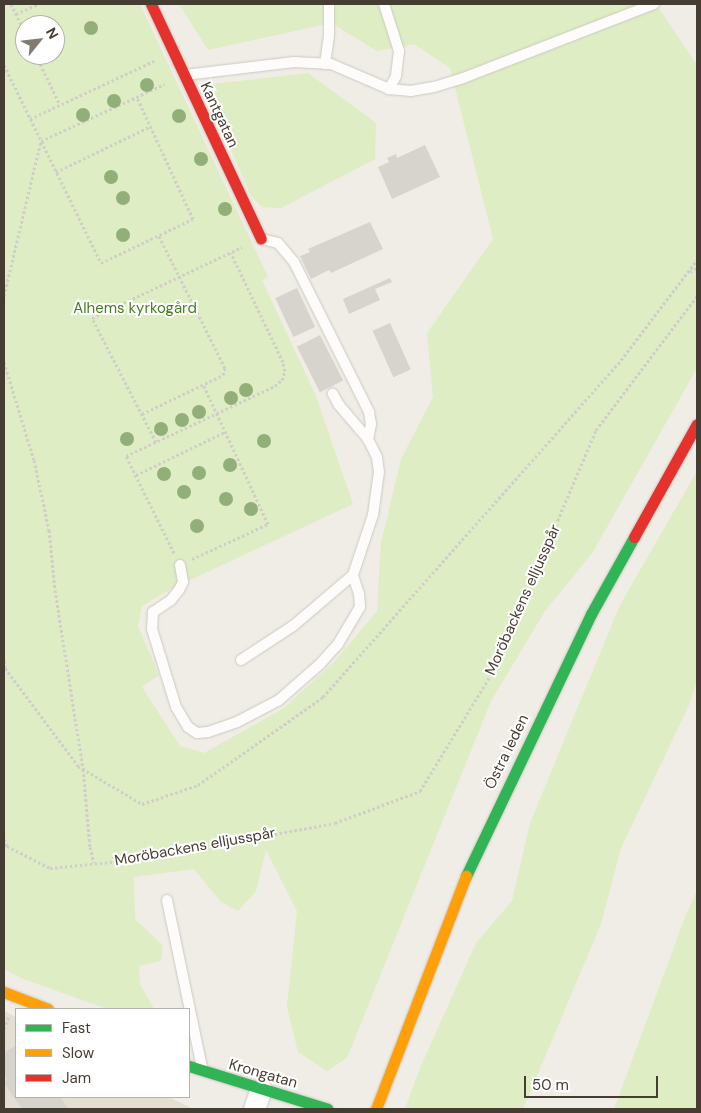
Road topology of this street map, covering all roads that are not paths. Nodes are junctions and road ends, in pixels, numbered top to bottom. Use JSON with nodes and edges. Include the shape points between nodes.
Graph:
{"nodes":[{"id":1,"x":151,"y":4,"type":"edge"},
{"id":2,"x":329,"y":4,"type":"edge"},
{"id":3,"x":384,"y":4,"type":"edge"},
{"id":4,"x":654,"y":4,"type":"edge"},
{"id":5,"x":325,"y":64,"type":"junction"},
{"id":6,"x":184,"y":76,"type":"junction"},
{"id":7,"x":389,"y":88,"type":"junction"},
{"id":8,"x":261,"y":239,"type":"joint"},
{"id":9,"x":333,"y":394,"type":"dead end"},
{"id":10,"x":697,"y":424,"type":"edge"},
{"id":11,"x":368,"y":439,"type":"junction"},
{"id":12,"x":180,"y":565,"type":"road end"},
{"id":13,"x":353,"y":576,"type":"junction"},
{"id":14,"x":240,"y":660,"type":"dead end"},
{"id":15,"x":167,"y":900,"type":"dead end"},
{"id":16,"x":4,"y":992,"type":"edge"},
{"id":17,"x":45,"y":1008,"type":"edge"},
{"id":18,"x":190,"y":1008,"type":"edge"},
{"id":19,"x":190,"y":1009,"type":"edge"},
{"id":20,"x":190,"y":1066,"type":"edge"},
{"id":21,"x":203,"y":1071,"type":"junction"},
{"id":22,"x":261,"y":1089,"type":"junction"},
{"id":23,"x":254,"y":1109,"type":"edge"},
{"id":24,"x":328,"y":1109,"type":"edge"},
{"id":25,"x":376,"y":1109,"type":"edge"}],
"edges":[{"from":1,"to":6,"type":"street","name":"Kantgatan"},
{"from":2,"to":5,"type":"lane"},
{"from":3,"to":7,"type":"lane","via":[[399,51],[396,76]]},
{"from":4,"to":7,"type":"lane","via":[[434,87],[411,91]]},
{"from":5,"to":6,"type":"lane","via":[[294,62]]},
{"from":5,"to":7,"type":"lane"},
{"from":6,"to":8,"type":"street","name":"Kantgatan"},
{"from":8,"to":11,"type":"lane","via":[[278,243],[294,262],[369,412]]},
{"from":9,"to":11,"type":"lane"},
{"from":10,"to":25,"type":"street","name":"Östra leden","via":[[591,614],[471,862]]},
{"from":11,"to":13,"type":"lane","via":[[377,457],[378,493]]},
{"from":12,"to":13,"type":"lane","via":[[183,582],[180,590],[153,612],[152,630],[176,707],[188,727],[198,733],[220,729],[279,700],[320,664],[338,644],[360,607]]},
{"from":13,"to":14,"type":"lane","via":[[293,626]]},
{"from":15,"to":18,"type":"lane"},
{"from":16,"to":17,"type":"street"},
{"from":19,"to":21,"type":"lane"},
{"from":20,"to":21,"type":"street","name":"Krongatan"},
{"from":21,"to":22,"type":"street","name":"Krongatan"},
{"from":22,"to":23,"type":"street"},
{"from":22,"to":24,"type":"street","name":"Krongatan"}]}
